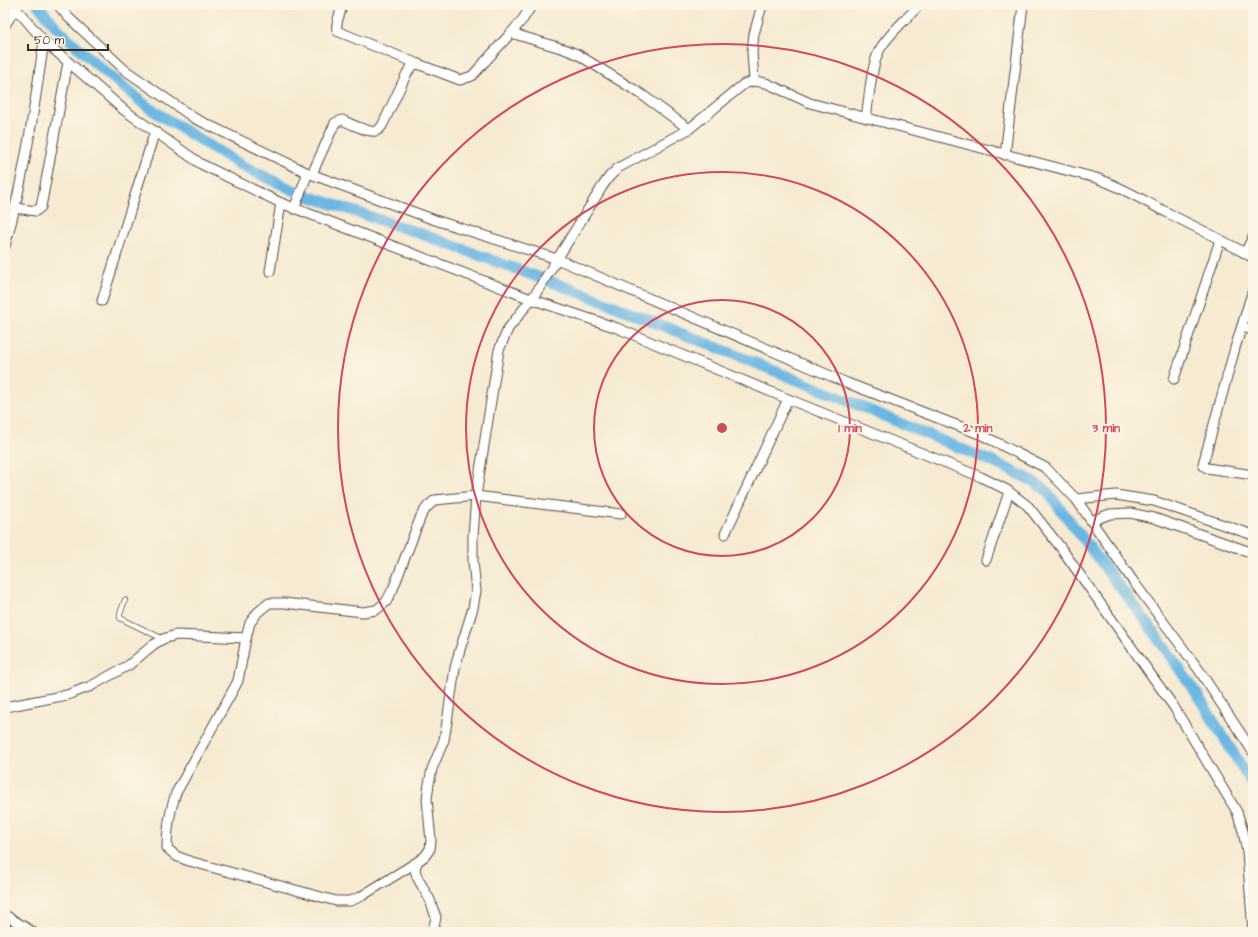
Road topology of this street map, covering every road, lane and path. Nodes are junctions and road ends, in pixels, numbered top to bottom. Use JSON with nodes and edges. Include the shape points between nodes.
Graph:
{"nodes":[{"id":1,"x":58,"y":5,"type":"edge"},
{"id":2,"x":342,"y":5,"type":"edge"},
{"id":3,"x":532,"y":5,"type":"edge"},
{"id":4,"x":762,"y":5,"type":"edge"},
{"id":5,"x":919,"y":5,"type":"edge"},
{"id":6,"x":1023,"y":5,"type":"edge"},
{"id":7,"x":14,"y":7,"type":"edge"},
{"id":8,"x":5,"y":25,"type":"edge"},
{"id":9,"x":511,"y":33,"type":"junction"},
{"id":10,"x":44,"y":41,"type":"junction"},
{"id":11,"x":68,"y":62,"type":"junction"},
{"id":12,"x":418,"y":64,"type":"junction"},
{"id":13,"x":754,"y":81,"type":"junction"},
{"id":14,"x":866,"y":118,"type":"junction"},
{"id":15,"x":689,"y":129,"type":"junction"},
{"id":16,"x":155,"y":131,"type":"junction"},
{"id":17,"x":1005,"y":154,"type":"junction"},
{"id":18,"x":310,"y":173,"type":"junction"},
{"id":19,"x":281,"y":203,"type":"junction"},
{"id":20,"x":295,"y":206,"type":"junction"},
{"id":21,"x":16,"y":208,"type":"junction"},
{"id":22,"x":1253,"y":238,"type":"edge"},
{"id":23,"x":1220,"y":240,"type":"junction"},
{"id":24,"x":5,"y":246,"type":"edge"},
{"id":25,"x":1249,"y":255,"type":"edge"},
{"id":26,"x":555,"y":263,"type":"junction"},
{"id":27,"x":270,"y":271,"type":"dead end"},
{"id":28,"x":1253,"y":290,"type":"edge"},
{"id":29,"x":533,"y":296,"type":"junction"},
{"id":30,"x":102,"y":301,"type":"dead end"},
{"id":31,"x":1242,"y":326,"type":"junction"},
{"id":32,"x":1253,"y":331,"type":"edge"},
{"id":33,"x":1174,"y":378,"type":"dead end"},
{"id":34,"x":788,"y":400,"type":"junction"},
{"id":35,"x":1253,"y":475,"type":"edge"},
{"id":36,"x":1009,"y":492,"type":"junction"},
{"id":37,"x":476,"y":496,"type":"junction"},
{"id":38,"x":1076,"y":498,"type":"junction"},
{"id":39,"x":621,"y":514,"type":"dead end"},
{"id":40,"x":1091,"y":521,"type":"junction"},
{"id":41,"x":725,"y":534,"type":"dead end"},
{"id":42,"x":1253,"y":535,"type":"edge"},
{"id":43,"x":1253,"y":553,"type":"edge"},
{"id":44,"x":986,"y":560,"type":"dead end"},
{"id":45,"x":125,"y":600,"type":"dead end"},
{"id":46,"x":246,"y":638,"type":"junction"},
{"id":47,"x":163,"y":639,"type":"junction"},
{"id":48,"x":5,"y":707,"type":"edge"},
{"id":49,"x":1253,"y":752,"type":"edge"},
{"id":50,"x":417,"y":862,"type":"junction"},
{"id":51,"x":5,"y":915,"type":"edge"},
{"id":52,"x":33,"y":932,"type":"edge"},
{"id":53,"x":433,"y":932,"type":"edge"},
{"id":54,"x":1253,"y":932,"type":"edge"}],
"edges":[{"from":1,"to":18,"type":"street","via":[[125,70],[194,118]]},
{"from":2,"to":12,"type":"street","via":[[337,31]]},
{"from":3,"to":9,"type":"street"},
{"from":4,"to":13,"type":"street","via":[[752,52]]},
{"from":5,"to":14,"type":"street","via":[[884,42],[878,53],[874,63]]},
{"from":6,"to":17,"type":"street"},
{"from":7,"to":8,"type":"street"},
{"from":7,"to":10,"type":"street"},
{"from":9,"to":12,"type":"street","via":[[472,76],[460,80]]},
{"from":9,"to":15,"type":"street","via":[[577,54],[641,94]]},
{"from":10,"to":11,"type":"street"},
{"from":10,"to":21,"type":"street"},
{"from":11,"to":16,"type":"street","via":[[124,110]]},
{"from":11,"to":21,"type":"street","via":[[41,207],[36,211]]},
{"from":12,"to":18,"type":"street","via":[[406,73],[384,124],[376,131],[370,131],[342,120],[335,123]]},
{"from":13,"to":14,"type":"street","via":[[766,83],[810,104]]},
{"from":13,"to":15,"type":"street","via":[[744,84]]},
{"from":14,"to":17,"type":"street"},
{"from":15,"to":26,"type":"street","via":[[618,168],[602,187]]},
{"from":16,"to":19,"type":"street","via":[[201,164]]},
{"from":16,"to":30,"type":"street"},
{"from":17,"to":23,"type":"street","via":[[1109,182]]},
{"from":18,"to":20,"type":"street"},
{"from":18,"to":26,"type":"street"},
{"from":19,"to":20,"type":"street"},
{"from":19,"to":27,"type":"street"},
{"from":20,"to":29,"type":"street"},
{"from":21,"to":24,"type":"street"},
{"from":22,"to":25,"type":"street"},
{"from":23,"to":25,"type":"street"},
{"from":23,"to":33,"type":"street"},
{"from":26,"to":29,"type":"street"},
{"from":26,"to":38,"type":"street","via":[[846,383],[982,435],[1046,468]]},
{"from":28,"to":31,"type":"street"},
{"from":29,"to":34,"type":"street","via":[[617,328]]},
{"from":29,"to":37,"type":"street","via":[[508,329],[499,350]]},
{"from":31,"to":32,"type":"street"},
{"from":31,"to":35,"type":"street","via":[[1203,464],[1207,468]]},
{"from":34,"to":36,"type":"street","via":[[982,477]]},
{"from":34,"to":41,"type":"street"},
{"from":36,"to":44,"type":"street"},
{"from":36,"to":54,"type":"street","via":[[1028,506],[1128,641],[1174,707],[1237,812],[1247,852]]},
{"from":37,"to":39,"type":"street"},
{"from":37,"to":46,"type":"street","via":[[435,500],[427,507],[421,516],[393,589],[386,602],[376,610],[363,612],[269,603],[258,612],[250,624]]},
{"from":37,"to":50,"type":"street","via":[[473,536],[476,591],[455,668],[444,740],[432,769],[429,784],[427,799],[430,849]]},
{"from":38,"to":40,"type":"street"},
{"from":38,"to":42,"type":"street","via":[[1116,495],[1154,501]]},
{"from":40,"to":43,"type":"street","via":[[1110,514],[1130,513],[1154,518]]},
{"from":40,"to":49,"type":"street","via":[[1199,670]]},
{"from":45,"to":47,"type":"lane","via":[[120,618]]},
{"from":46,"to":47,"type":"street","via":[[176,635]]},
{"from":46,"to":50,"type":"street","via":[[238,682],[176,793],[167,848],[176,856],[188,861],[336,901],[350,901],[360,897]]},
{"from":47,"to":48,"type":"street","via":[[129,665],[91,686],[67,695]]},
{"from":50,"to":53,"type":"street","via":[[417,877],[436,917]]},
{"from":51,"to":52,"type":"street"}]}
